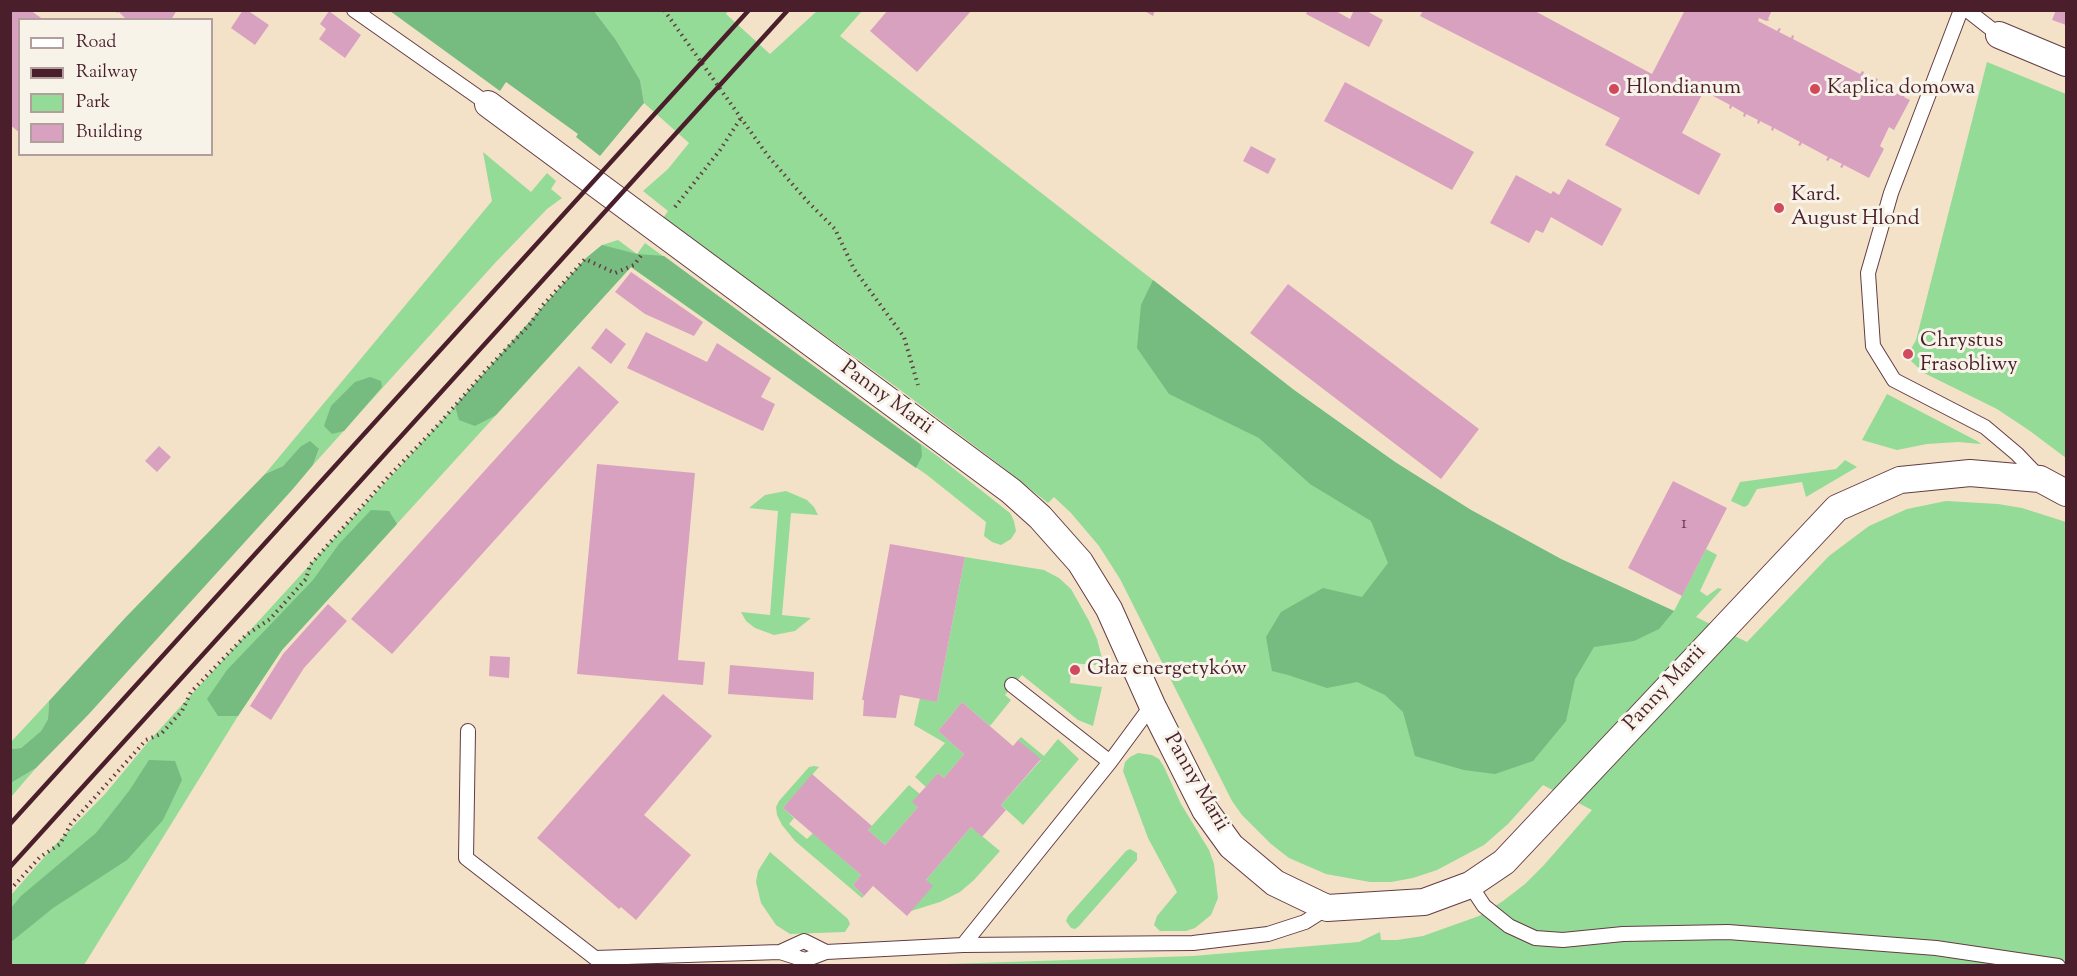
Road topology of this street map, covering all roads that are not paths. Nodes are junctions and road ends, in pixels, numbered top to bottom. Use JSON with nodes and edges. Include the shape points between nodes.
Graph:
{"nodes":[{"id":1,"x":354,"y":10,"type":"edge"},
{"id":2,"x":1961,"y":10,"type":"edge"},
{"id":3,"x":1967,"y":10,"type":"edge"},
{"id":4,"x":1999,"y":36,"type":"joint"},
{"id":5,"x":2067,"y":63,"type":"edge"},
{"id":6,"x":488,"y":104,"type":"joint"},
{"id":7,"x":2040,"y":479,"type":"junction"},
{"id":8,"x":2067,"y":493,"type":"edge"},
{"id":9,"x":1012,"y":685,"type":"dead end"},
{"id":10,"x":1152,"y":705,"type":"junction"},
{"id":11,"x":468,"y":731,"type":"dead end"},
{"id":12,"x":1110,"y":762,"type":"junction"},
{"id":13,"x":1470,"y":885,"type":"junction"},
{"id":14,"x":1327,"y":908,"type":"junction"},
{"id":15,"x":963,"y":945,"type":"junction"},
{"id":16,"x":2058,"y":966,"type":"edge"}],
"edges":[{"from":1,"to":6,"type":"lane"},
{"from":2,"to":7,"type":"lane","via":[[1891,193],[1868,273],[1874,346],[1894,380],[1984,427],[2018,454]]},
{"from":3,"to":4,"type":"lane"},
{"from":4,"to":5,"type":"street"},
{"from":6,"to":10,"type":"street","name":"Panny Marii","via":[[1011,491],[1040,517],[1080,562],[1109,609]]},
{"from":7,"to":8,"type":"street","name":"Panny Marii"},
{"from":7,"to":13,"type":"street","name":"Panny Marii","via":[[1970,473],[1900,480],[1837,508],[1504,862]]},
{"from":9,"to":12,"type":"lane"},
{"from":10,"to":12,"type":"lane"},
{"from":10,"to":14,"type":"street","name":"Panny Marii","via":[[1205,810],[1231,846],[1275,883]]},
{"from":11,"to":15,"type":"lane","via":[[466,858],[595,958],[780,952],[805,960],[826,952]]},
{"from":12,"to":15,"type":"lane"},
{"from":13,"to":14,"type":"street","name":"Panny Marii","via":[[1424,902]]},
{"from":13,"to":16,"type":"lane","via":[[1484,906],[1509,926],[1535,938],[1728,932],[1936,948]]},
{"from":14,"to":15,"type":"lane","via":[[1305,922],[1268,934],[1193,943]]}]}
